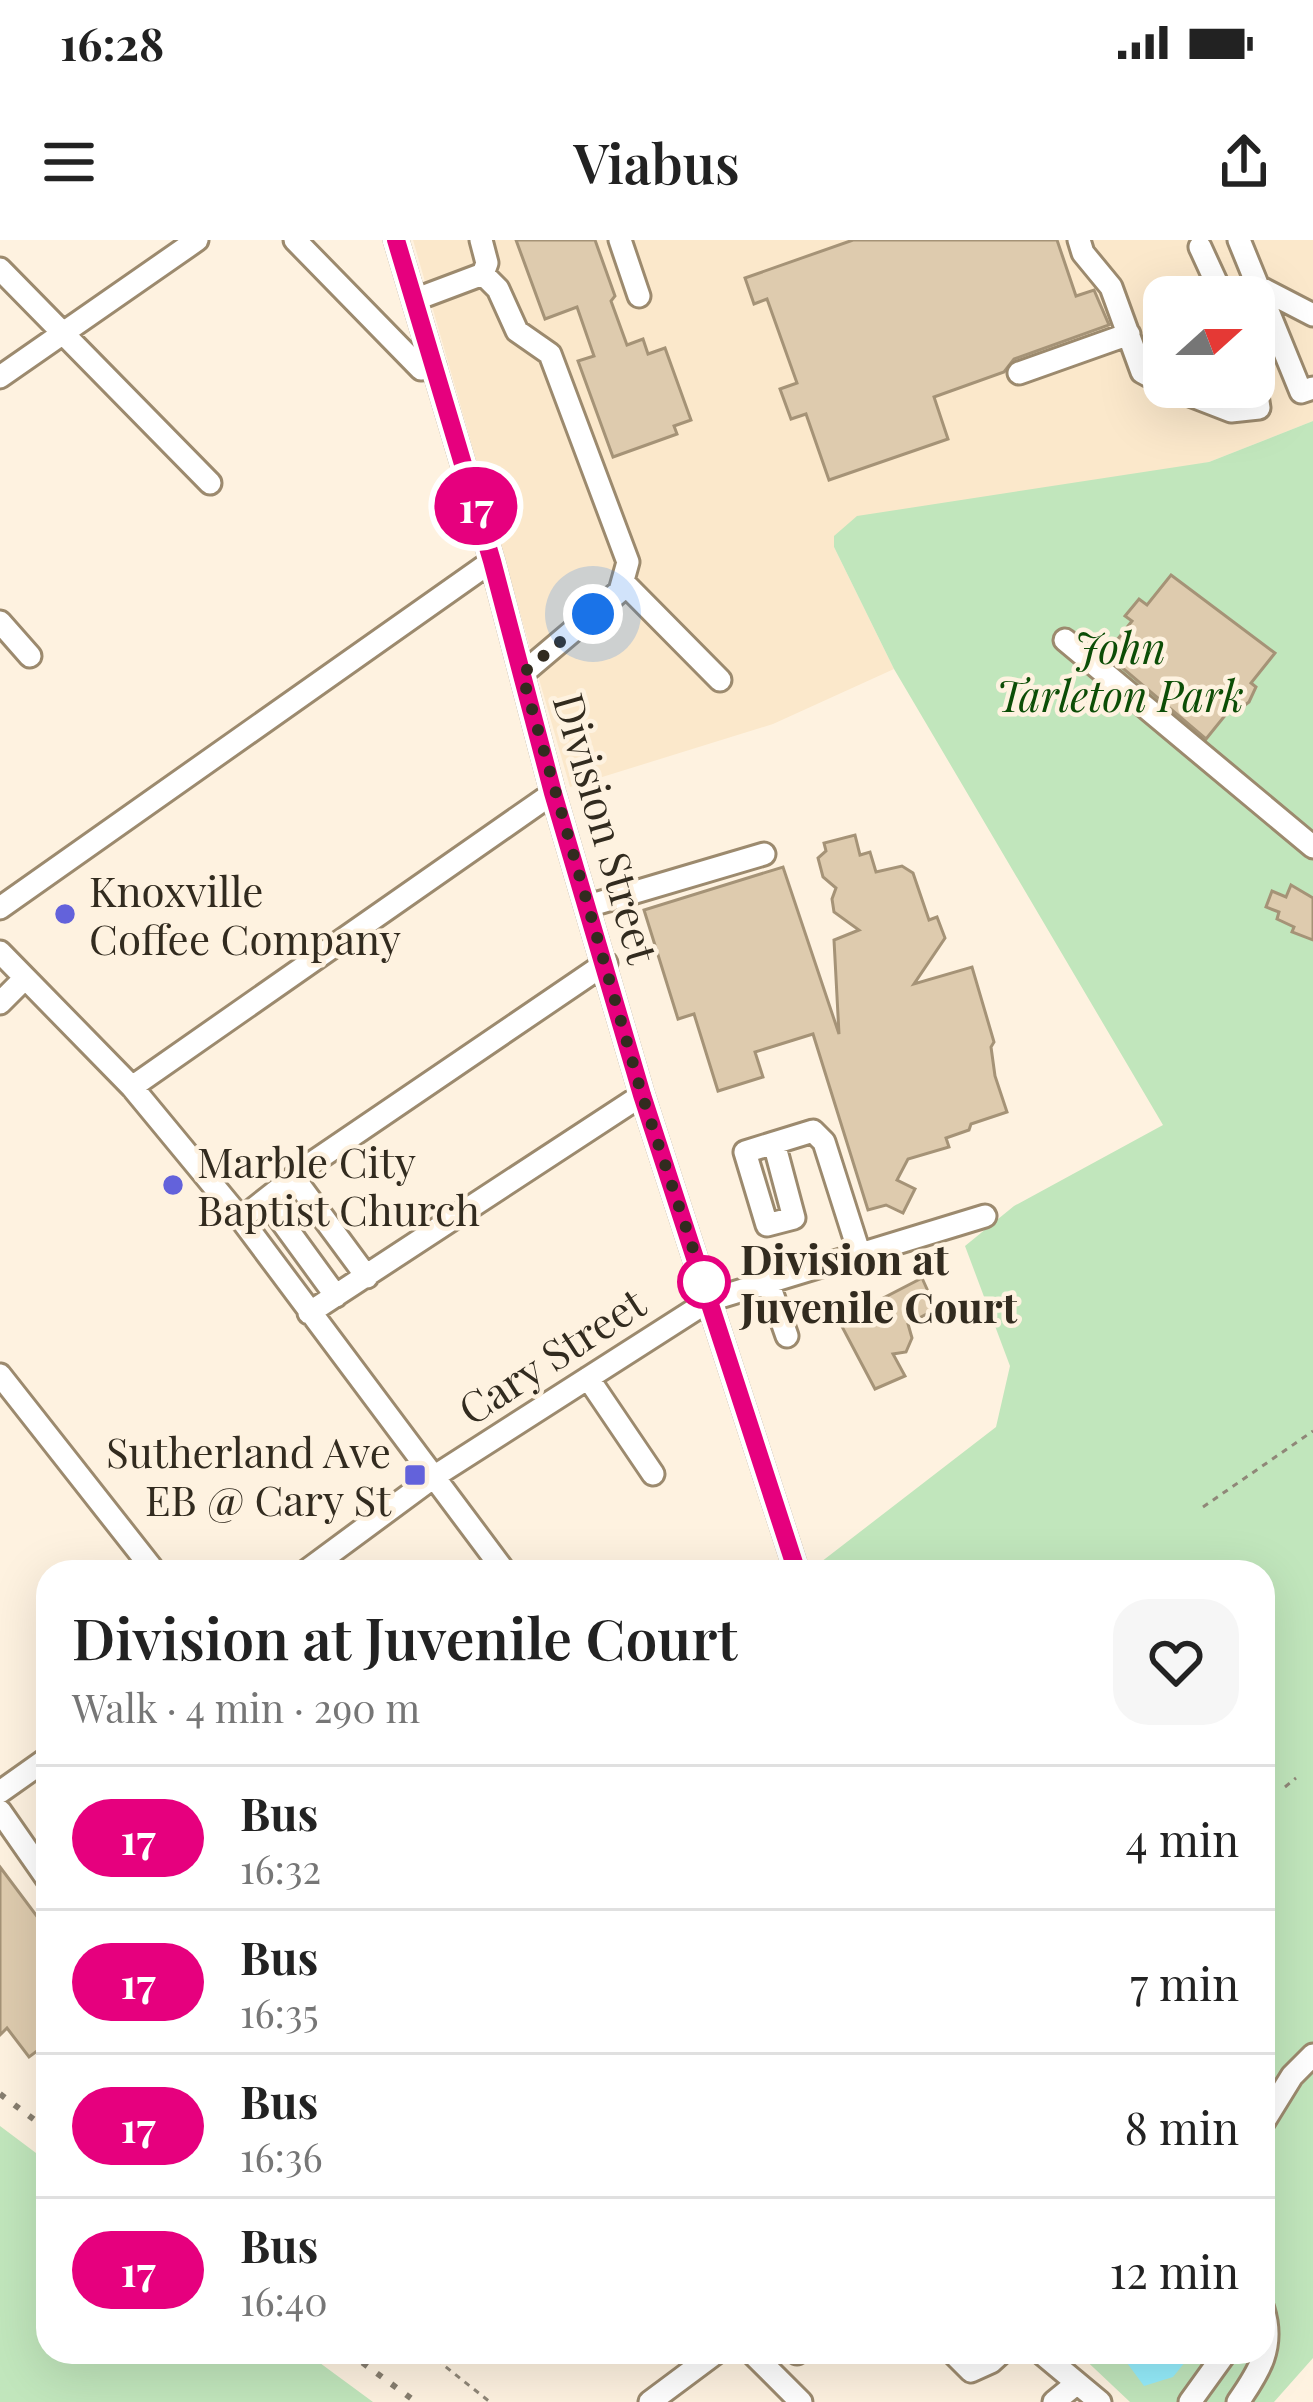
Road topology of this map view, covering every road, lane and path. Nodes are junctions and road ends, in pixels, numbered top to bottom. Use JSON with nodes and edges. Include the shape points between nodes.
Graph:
{"nodes":[{"id":1,"x":197,"y":240,"type":"edge"},
{"id":2,"x":295,"y":240,"type":"edge"},
{"id":3,"x":396,"y":240,"type":"edge"},
{"id":4,"x":481,"y":240,"type":"edge"},
{"id":5,"x":620,"y":240,"type":"edge"},
{"id":6,"x":1078,"y":240,"type":"edge"},
{"id":7,"x":1239,"y":240,"type":"edge"},
{"id":8,"x":1204,"y":242,"type":"edge"},
{"id":9,"x":0,"y":269,"type":"edge"},
{"id":10,"x":483,"y":274,"type":"junction"},
{"id":11,"x":1216,"y":276,"type":"edge"},
{"id":12,"x":1254,"y":276,"type":"edge"},
{"id":13,"x":1275,"y":295,"type":"edge"},
{"id":14,"x":639,"y":296,"type":"dead end"},
{"id":15,"x":414,"y":300,"type":"junction"},
{"id":16,"x":1313,"y":315,"type":"edge"},
{"id":17,"x":1275,"y":321,"type":"edge"},
{"id":18,"x":62,"y":334,"type":"junction"},
{"id":19,"x":1129,"y":334,"type":"junction"},
{"id":20,"x":427,"y":368,"type":"junction"},
{"id":21,"x":1143,"y":373,"type":"edge"},
{"id":22,"x":1019,"y":374,"type":"dead end"},
{"id":23,"x":0,"y":377,"type":"edge"},
{"id":24,"x":1307,"y":390,"type":"edge"},
{"id":25,"x":1275,"y":402,"type":"edge"},
{"id":26,"x":1224,"y":408,"type":"edge"},
{"id":27,"x":1259,"y":408,"type":"edge"},
{"id":28,"x":210,"y":483,"type":"dead end"},
{"id":29,"x":492,"y":561,"type":"junction"},
{"id":30,"x":624,"y":583,"type":"junction"},
{"id":31,"x":0,"y":622,"type":"edge"},
{"id":32,"x":1065,"y":640,"type":"dead end"},
{"id":33,"x":30,"y":656,"type":"dead end"},
{"id":34,"x":522,"y":674,"type":"junction"},
{"id":35,"x":720,"y":680,"type":"dead end"},
{"id":36,"x":553,"y":793,"type":"junction"},
{"id":37,"x":1313,"y":847,"type":"edge"},
{"id":38,"x":764,"y":854,"type":"dead end"},
{"id":39,"x":588,"y":906,"type":"junction"},
{"id":40,"x":0,"y":908,"type":"edge"},
{"id":41,"x":0,"y":952,"type":"edge"},
{"id":42,"x":606,"y":963,"type":"junction"},
{"id":43,"x":25,"y":979,"type":"junction"},
{"id":44,"x":0,"y":1004,"type":"edge"},
{"id":45,"x":132,"y":1087,"type":"junction"},
{"id":46,"x":642,"y":1095,"type":"junction"},
{"id":47,"x":774,"y":1143,"type":"dead end"},
{"id":48,"x":294,"y":1178,"type":"junction"},
{"id":49,"x":266,"y":1200,"type":"junction"},
{"id":50,"x":985,"y":1216,"type":"dead end"},
{"id":51,"x":241,"y":1220,"type":"junction"},
{"id":52,"x":339,"y":1238,"type":"junction"},
{"id":53,"x":859,"y":1252,"type":"junction"},
{"id":54,"x":310,"y":1260,"type":"junction"},
{"id":55,"x":367,"y":1277,"type":"junction"},
{"id":56,"x":768,"y":1282,"type":"junction"},
{"id":57,"x":336,"y":1296,"type":"junction"},
{"id":58,"x":710,"y":1300,"type":"junction"},
{"id":59,"x":309,"y":1312,"type":"junction"},
{"id":60,"x":787,"y":1336,"type":"dead end"},
{"id":61,"x":0,"y":1375,"type":"edge"},
{"id":62,"x":588,"y":1378,"type":"junction"},
{"id":63,"x":1313,"y":1431,"type":"edge"},
{"id":64,"x":653,"y":1474,"type":"dead end"},
{"id":65,"x":435,"y":1476,"type":"junction"},
{"id":66,"x":1203,"y":1507,"type":"dead end"},
{"id":67,"x":146,"y":1560,"type":"edge"},
{"id":68,"x":321,"y":1560,"type":"edge"},
{"id":69,"x":496,"y":1560,"type":"edge"},
{"id":70,"x":793,"y":1560,"type":"edge"},
{"id":71,"x":36,"y":1766,"type":"edge"},
{"id":72,"x":1296,"y":1778,"type":"dead end"},
{"id":73,"x":1285,"y":1787,"type":"dead end"},
{"id":74,"x":0,"y":1792,"type":"edge"},
{"id":75,"x":0,"y":1811,"type":"edge"},
{"id":76,"x":36,"y":1863,"type":"edge"},
{"id":77,"x":1313,"y":2055,"type":"edge"},
{"id":78,"x":1275,"y":2104,"type":"edge"},
{"id":79,"x":442,"y":2364,"type":"edge"},
{"id":80,"x":701,"y":2364,"type":"edge"},
{"id":81,"x":763,"y":2364,"type":"edge"},
{"id":82,"x":1054,"y":2364,"type":"edge"},
{"id":83,"x":1067,"y":2364,"type":"edge"},
{"id":84,"x":1217,"y":2364,"type":"edge"},
{"id":85,"x":1263,"y":2364,"type":"edge"},
{"id":86,"x":1076,"y":2384,"type":"junction"},
{"id":87,"x":490,"y":2402,"type":"edge"},
{"id":88,"x":650,"y":2402,"type":"edge"},
{"id":89,"x":801,"y":2402,"type":"edge"},
{"id":90,"x":1054,"y":2402,"type":"edge"},
{"id":91,"x":1100,"y":2402,"type":"edge"},
{"id":92,"x":1190,"y":2402,"type":"edge"},
{"id":93,"x":1238,"y":2402,"type":"edge"}],
"edges":[{"from":1,"to":18,"type":"street"},
{"from":2,"to":20,"type":"street"},
{"from":3,"to":15,"type":"street","name":"Division Street"},
{"from":4,"to":10,"type":"street"},
{"from":5,"to":14,"type":"street"},
{"from":6,"to":19,"type":"street","via":[[1111,287]]},
{"from":7,"to":12,"type":"street"},
{"from":8,"to":11,"type":"street"},
{"from":9,"to":18,"type":"street"},
{"from":10,"to":15,"type":"street"},
{"from":10,"to":30,"type":"street","via":[[518,331],[550,354],[628,562]]},
{"from":13,"to":16,"type":"street"},
{"from":15,"to":20,"type":"street","name":"Division Street"},
{"from":17,"to":24,"type":"street"},
{"from":18,"to":23,"type":"street"},
{"from":18,"to":28,"type":"street"},
{"from":19,"to":21,"type":"street"},
{"from":19,"to":22,"type":"street"},
{"from":20,"to":29,"type":"street","name":"Division Street"},
{"from":24,"to":25,"type":"street"},
{"from":26,"to":27,"type":"street"},
{"from":29,"to":34,"type":"street","name":"Division Street"},
{"from":29,"to":40,"type":"street"},
{"from":30,"to":34,"type":"street"},
{"from":30,"to":35,"type":"street"},
{"from":31,"to":33,"type":"street"},
{"from":32,"to":37,"type":"street"},
{"from":34,"to":36,"type":"street","name":"Division Street"},
{"from":36,"to":39,"type":"street","name":"Division Street"},
{"from":36,"to":45,"type":"street"},
{"from":38,"to":39,"type":"street"},
{"from":39,"to":42,"type":"street","name":"Division Street"},
{"from":41,"to":43,"type":"street"},
{"from":42,"to":46,"type":"street","name":"Division Street"},
{"from":42,"to":48,"type":"street"},
{"from":43,"to":44,"type":"street"},
{"from":43,"to":45,"type":"street"},
{"from":45,"to":51,"type":"street"},
{"from":46,"to":55,"type":"street"},
{"from":46,"to":58,"type":"street","name":"Division Street"},
{"from":47,"to":53,"type":"street","via":[[813,1131],[824,1142]]},
{"from":48,"to":49,"type":"street"},
{"from":48,"to":52,"type":"street"},
{"from":49,"to":51,"type":"street"},
{"from":49,"to":54,"type":"street"},
{"from":50,"to":53,"type":"street","name":"Cary Street"},
{"from":51,"to":59,"type":"street"},
{"from":52,"to":54,"type":"street"},
{"from":52,"to":55,"type":"street"},
{"from":53,"to":56,"type":"street","name":"Cary Street"},
{"from":54,"to":57,"type":"street"},
{"from":55,"to":57,"type":"street"},
{"from":56,"to":58,"type":"street","name":"Cary Street"},
{"from":56,"to":60,"type":"street"},
{"from":57,"to":59,"type":"street"},
{"from":58,"to":62,"type":"street","name":"Cary Street"},
{"from":58,"to":70,"type":"street","name":"Division Street"},
{"from":59,"to":65,"type":"street"},
{"from":61,"to":67,"type":"street"},
{"from":62,"to":64,"type":"street"},
{"from":62,"to":65,"type":"street","name":"Cary Street"},
{"from":63,"to":66,"type":"path"},
{"from":65,"to":68,"type":"street","name":"Cary Street"},
{"from":65,"to":69,"type":"street"},
{"from":71,"to":74,"type":"street"},
{"from":72,"to":73,"type":"path"},
{"from":75,"to":76,"type":"street"},
{"from":77,"to":78,"type":"street"},
{"from":79,"to":87,"type":"path"},
{"from":80,"to":88,"type":"street"},
{"from":81,"to":89,"type":"street"},
{"from":82,"to":86,"type":"street"},
{"from":83,"to":86,"type":"street"},
{"from":84,"to":92,"type":"street"},
{"from":85,"to":93,"type":"street"},
{"from":86,"to":90,"type":"street"},
{"from":86,"to":91,"type":"street"}]}
